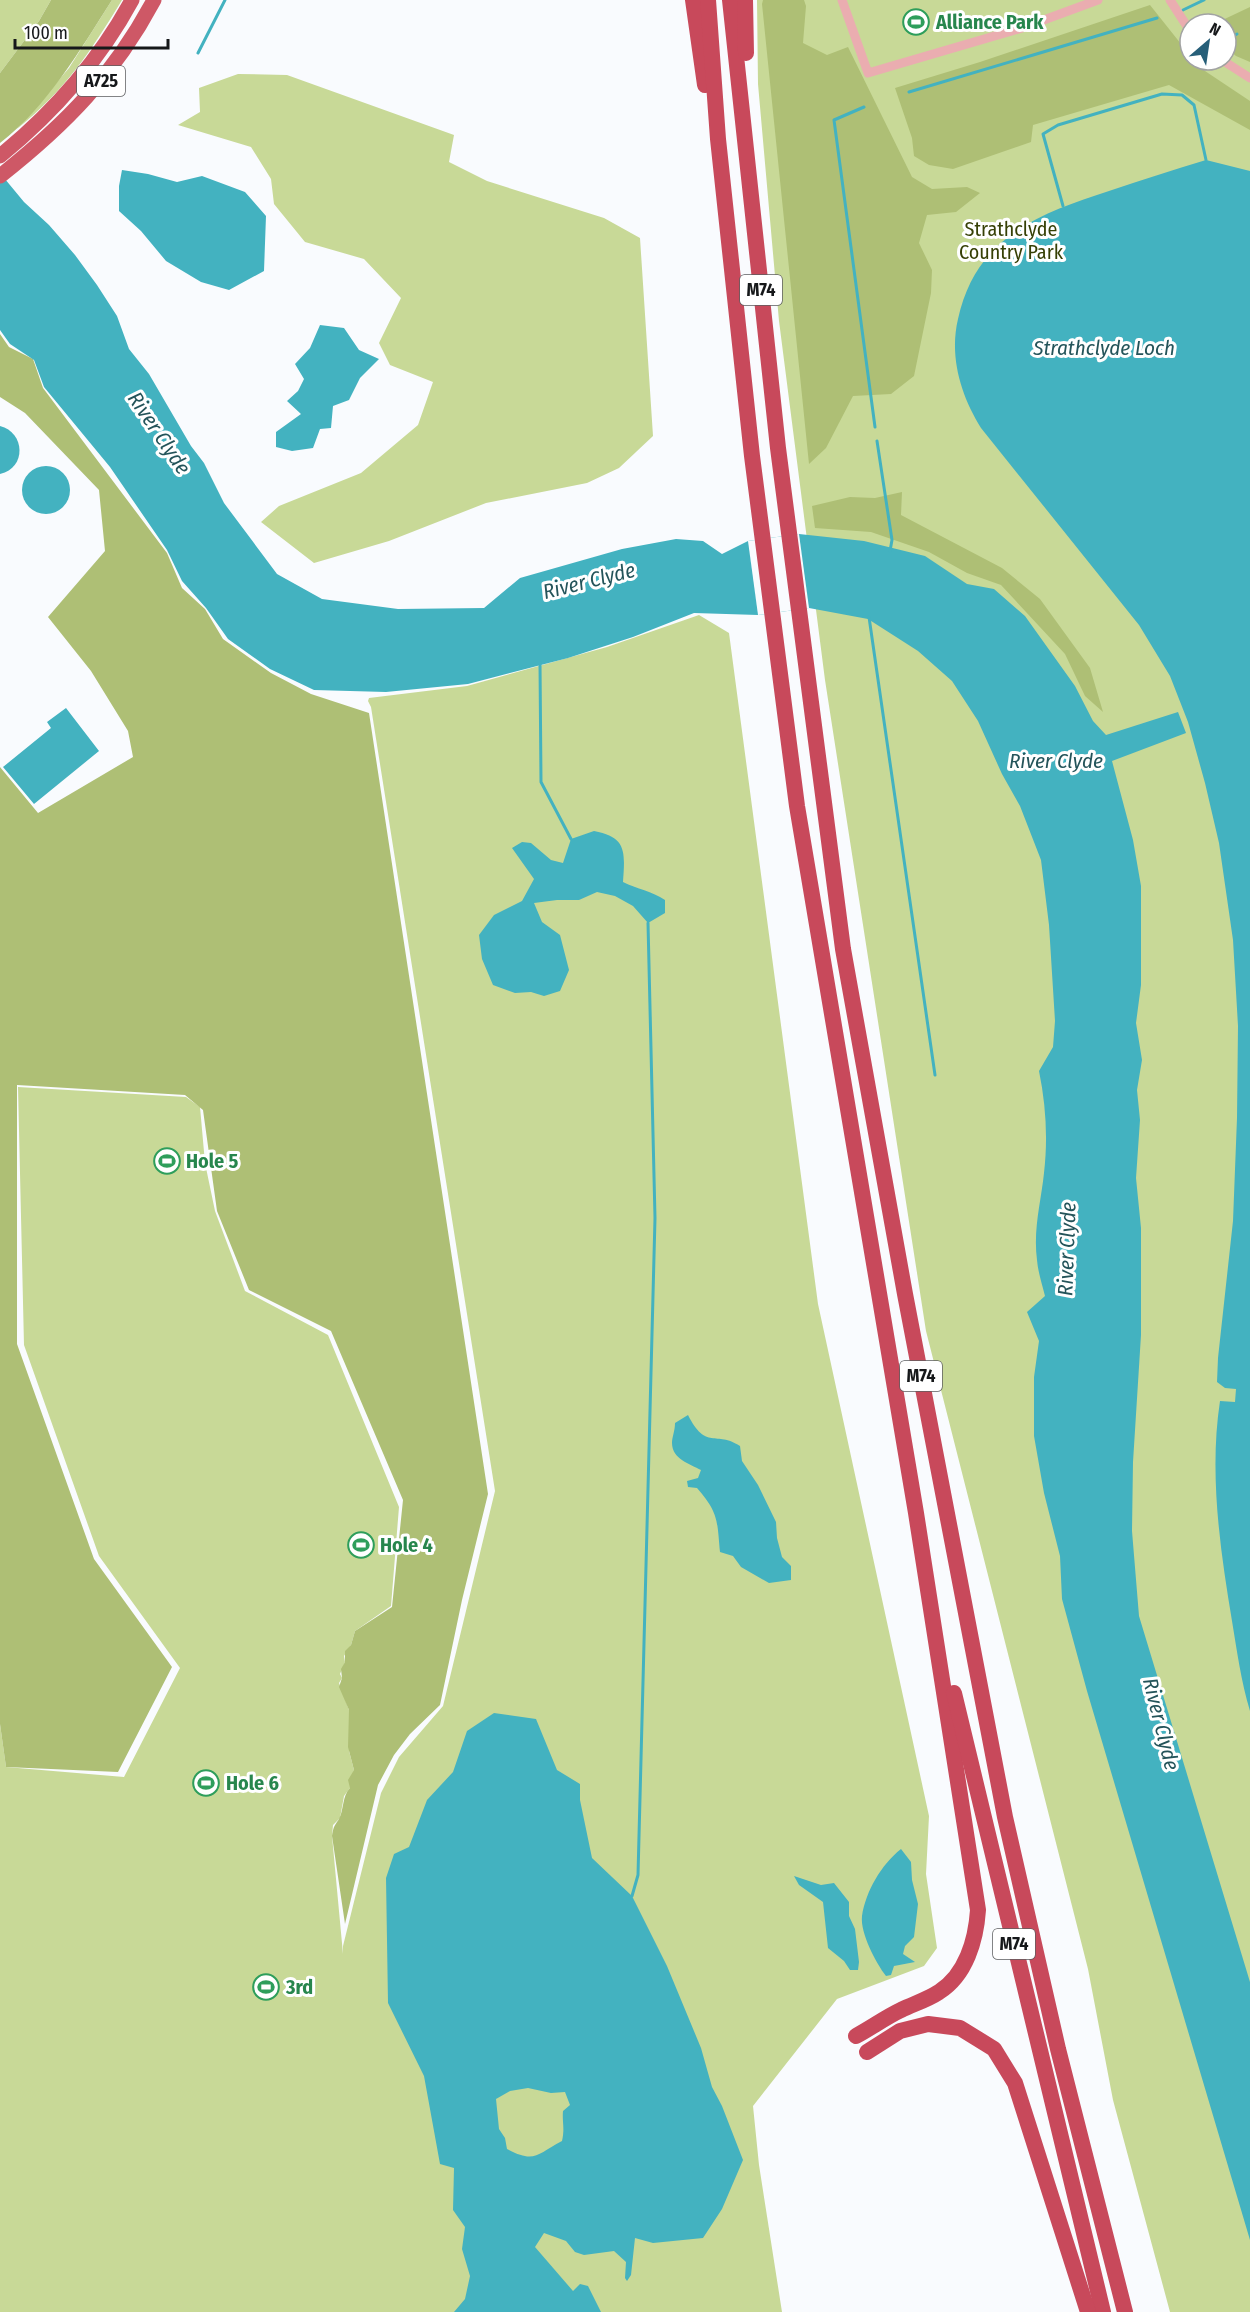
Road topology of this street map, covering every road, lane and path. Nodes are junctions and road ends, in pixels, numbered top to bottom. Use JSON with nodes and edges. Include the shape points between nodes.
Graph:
{"nodes":[{"id":1,"x":132,"y":0,"type":"edge"},
{"id":2,"x":154,"y":0,"type":"edge"},
{"id":3,"x":693,"y":0,"type":"edge"},
{"id":4,"x":708,"y":0,"type":"edge"},
{"id":5,"x":730,"y":0,"type":"edge"},
{"id":6,"x":745,"y":0,"type":"edge"},
{"id":7,"x":842,"y":0,"type":"edge"},
{"id":8,"x":1098,"y":0,"type":"edge"},
{"id":9,"x":746,"y":131,"type":"junction"},
{"id":10,"x":718,"y":139,"type":"junction"},
{"id":11,"x":0,"y":156,"type":"edge"},
{"id":12,"x":0,"y":176,"type":"edge"},
{"id":13,"x":926,"y":1575,"type":"junction"},
{"id":14,"x":856,"y":2036,"type":"dead end"},
{"id":15,"x":867,"y":2052,"type":"dead end"},
{"id":16,"x":1088,"y":2312,"type":"edge"},
{"id":17,"x":1103,"y":2312,"type":"edge"},
{"id":18,"x":1125,"y":2312,"type":"edge"}],
"edges":[{"from":1,"to":11,"type":"highway","number":"A725","via":[[83,75],[51,111]]},
{"from":2,"to":12,"type":"highway","number":"A725","via":[[96,88],[66,120]]},
{"from":3,"to":10,"type":"highway","via":[[702,72]]},
{"from":4,"to":10,"type":"highway","number":"M74"},
{"from":5,"to":9,"type":"highway","number":"M74"},
{"from":6,"to":9,"type":"highway"},
{"from":7,"to":8,"type":"street","via":[[868,73],[1022,28]]},
{"from":9,"to":18,"type":"highway","number":"M74","via":[[778,448],[843,949],[1005,1817],[1058,2049]]},
{"from":10,"to":13,"type":"highway","number":"M74","via":[[752,456],[797,806]]},
{"from":13,"to":14,"type":"highway","via":[[978,1910],[976,1931],[959,1972],[941,1991]]},
{"from":13,"to":17,"type":"highway","number":"M74"},
{"from":15,"to":16,"type":"highway","via":[[900,2031],[928,2024],[960,2028],[994,2049],[1016,2083]]}]}
